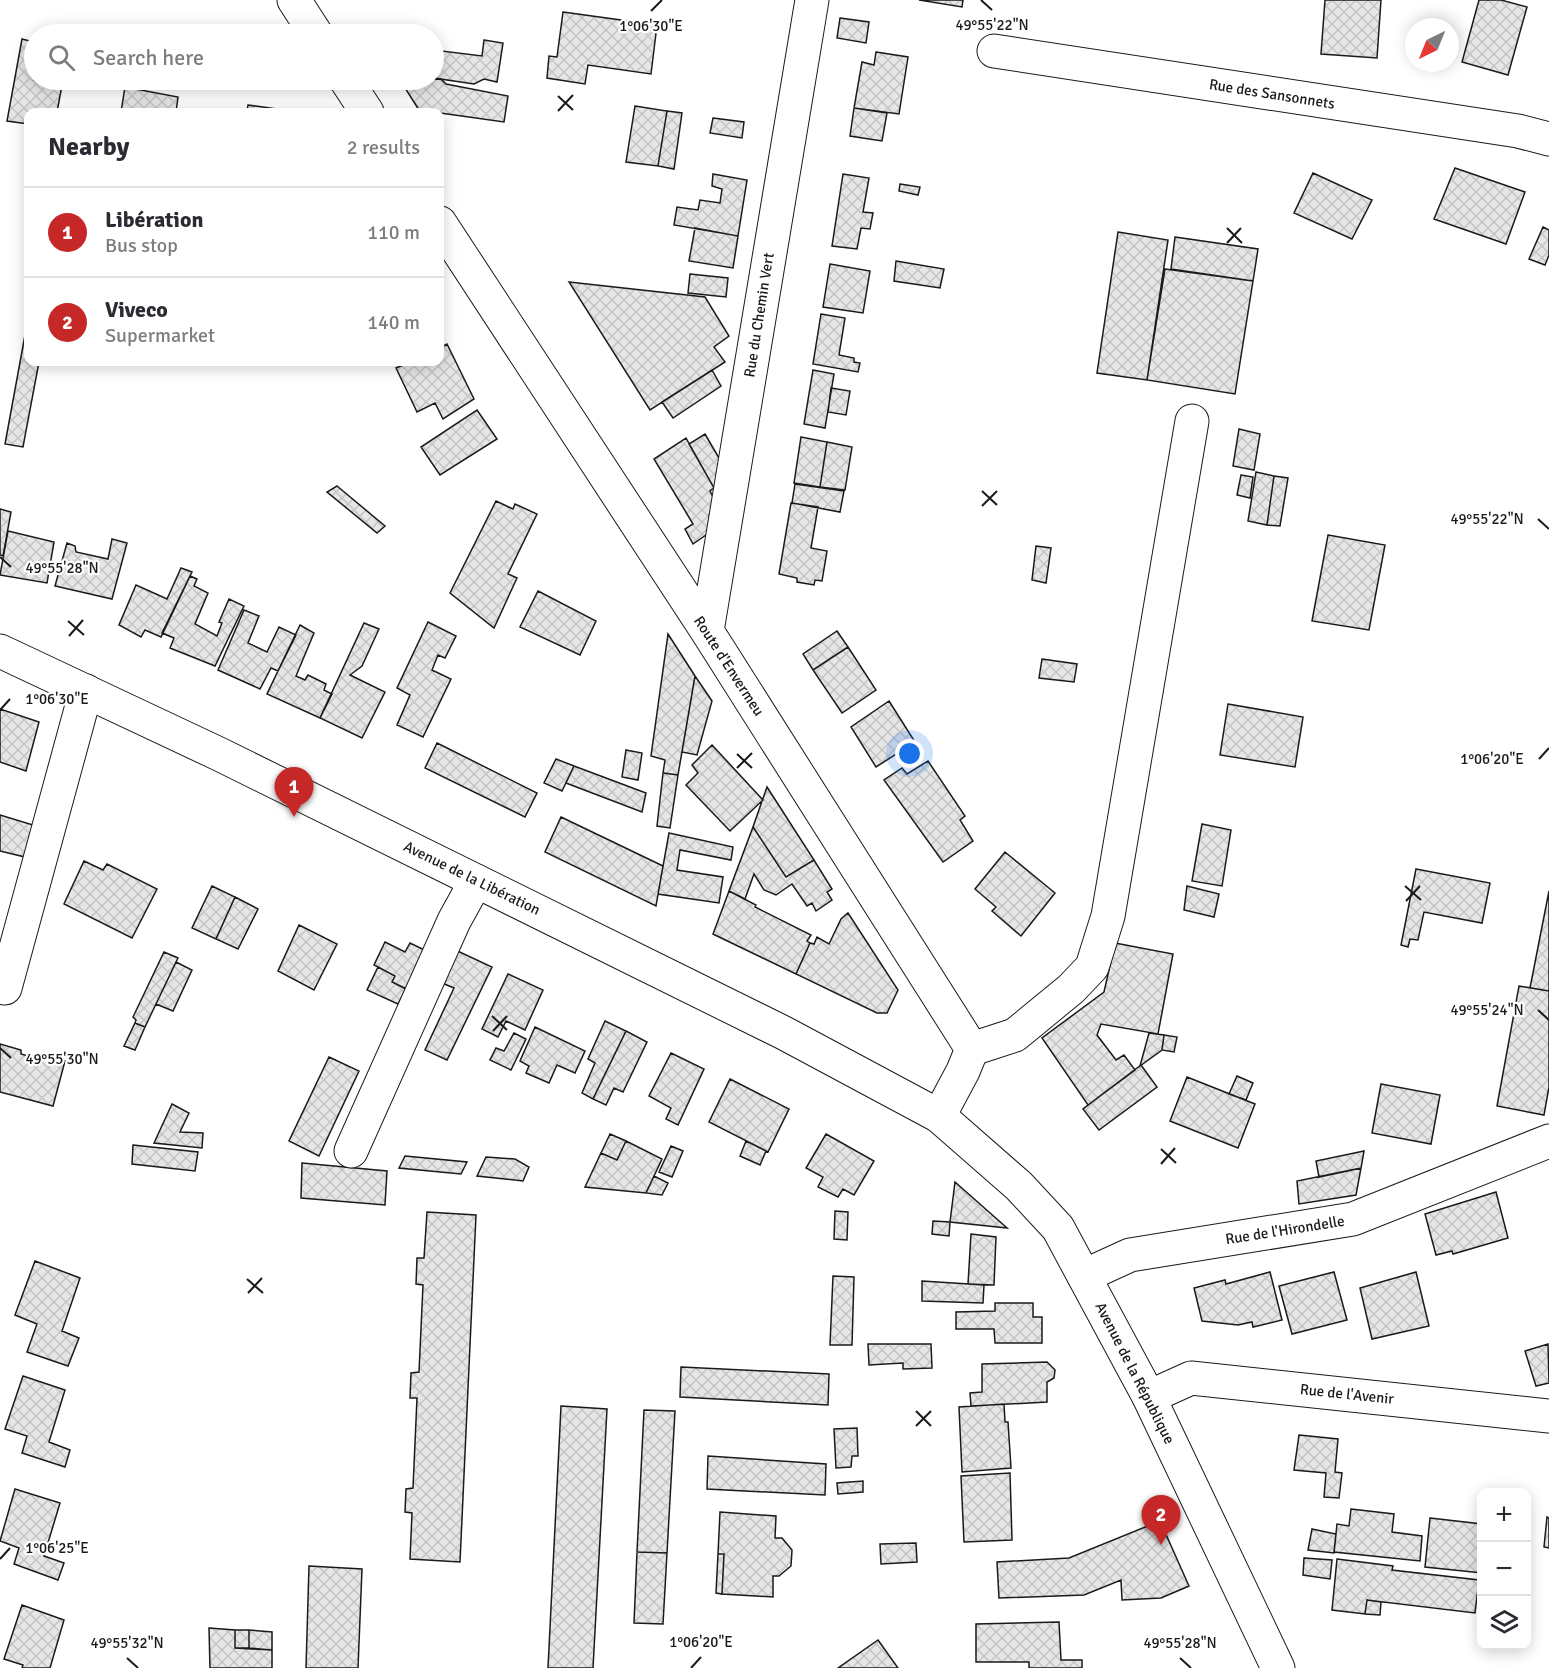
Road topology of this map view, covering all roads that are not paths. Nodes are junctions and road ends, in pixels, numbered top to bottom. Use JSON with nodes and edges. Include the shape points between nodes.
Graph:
{"nodes":[{"id":1,"x":294,"y":0,"type":"edge"},
{"id":2,"x":812,"y":0,"type":"edge"},
{"id":3,"x":310,"y":24,"type":"edge"},
{"id":4,"x":993,"y":51,"type":"dead end"},
{"id":5,"x":353,"y":90,"type":"edge"},
{"id":6,"x":364,"y":108,"type":"edge"},
{"id":7,"x":1549,"y":139,"type":"edge"},
{"id":8,"x":444,"y":229,"type":"edge"},
{"id":9,"x":1192,"y":421,"type":"dead end"},
{"id":10,"x":707,"y":631,"type":"junction"},
{"id":11,"x":0,"y":651,"type":"edge"},
{"id":12,"x":86,"y":691,"type":"junction"},
{"id":13,"x":476,"y":881,"type":"junction"},
{"id":14,"x":5,"y":988,"type":"dead end"},
{"id":15,"x":972,"y":1049,"type":"junction"},
{"id":16,"x":939,"y":1116,"type":"junction"},
{"id":17,"x":1549,"y":1141,"type":"edge"},
{"id":18,"x":351,"y":1151,"type":"dead end"},
{"id":19,"x":1084,"y":1276,"type":"junction"},
{"id":20,"x":1149,"y":1397,"type":"junction"},
{"id":21,"x":1549,"y":1416,"type":"edge"},
{"id":22,"x":1278,"y":1668,"type":"edge"}],
"edges":[{"from":1,"to":3,"type":"street"},
{"from":2,"to":10,"type":"street","name":"Rue du Chemin Vert"},
{"from":4,"to":7,"type":"street","name":"Rue des Sansonnets","via":[[1518,131]]},
{"from":5,"to":6,"type":"street"},
{"from":8,"to":10,"type":"street","name":"Route d'Envermeu"},
{"from":9,"to":15,"type":"street","via":[[1108,916],[1092,967],[1015,1035]]},
{"from":10,"to":15,"type":"street","name":"Route d'Envermeu"},
{"from":11,"to":12,"type":"street","name":"Avenue de la Libération"},
{"from":12,"to":13,"type":"street","name":"Avenue de la Libération"},
{"from":12,"to":14,"type":"street"},
{"from":13,"to":16,"type":"street","name":"Avenue de la Libération","via":[[784,1033]]},
{"from":13,"to":18,"type":"street","via":[[454,921]]},
{"from":15,"to":16,"type":"street"},
{"from":16,"to":19,"type":"street","name":"Avenue de la République","via":[[980,1149],[1058,1228]]},
{"from":17,"to":19,"type":"street","name":"Rue de l'Hirondelle","via":[[1353,1219],[1130,1255]]},
{"from":19,"to":20,"type":"street","name":"Avenue de la République"},
{"from":20,"to":21,"type":"street","name":"Rue de l'Avenir","via":[[1191,1378]]},
{"from":20,"to":22,"type":"street","name":"Avenue de la République"}]}
